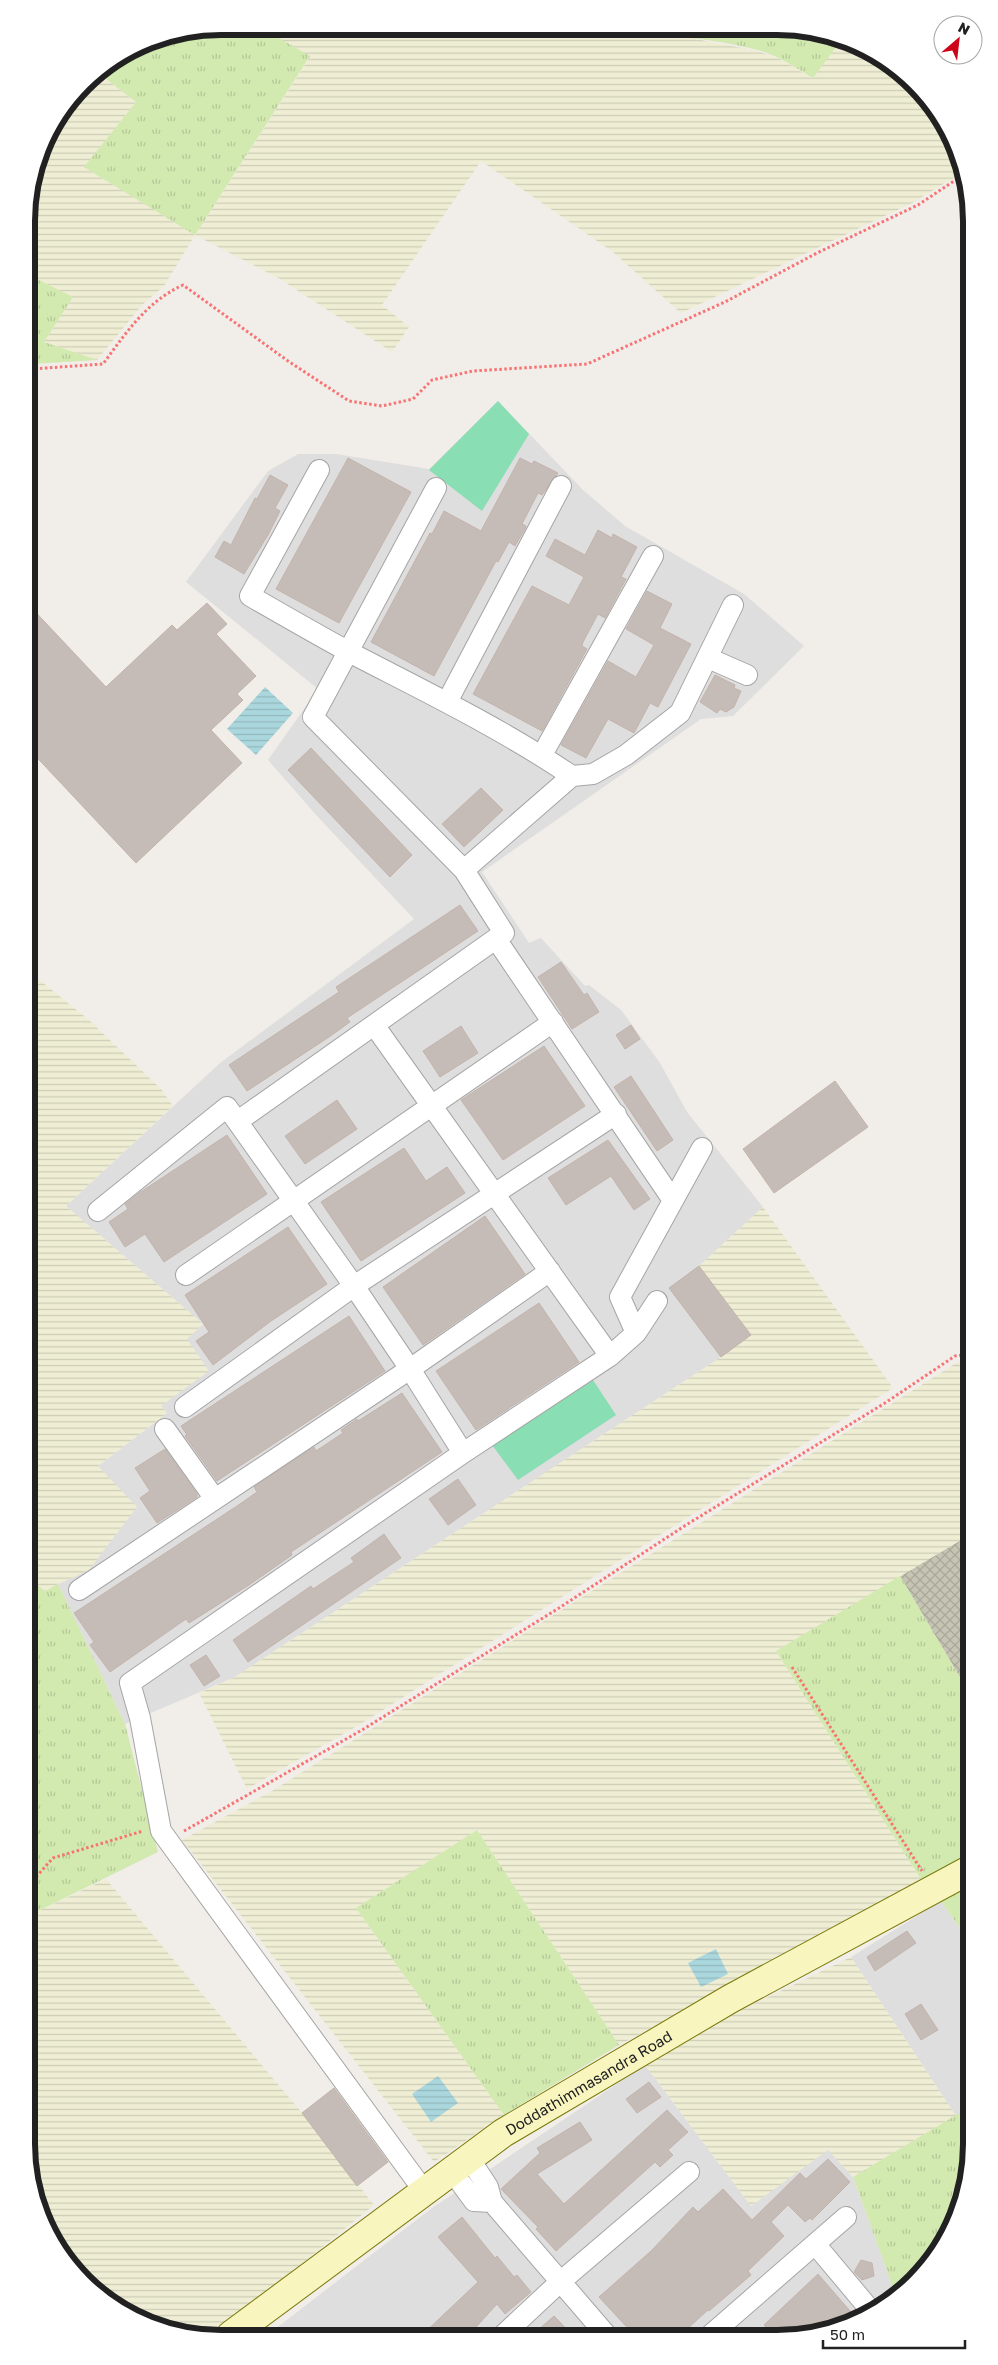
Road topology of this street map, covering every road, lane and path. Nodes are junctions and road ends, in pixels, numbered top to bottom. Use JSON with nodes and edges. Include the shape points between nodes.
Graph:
{"nodes":[{"id":1,"x":958,"y":178,"type":"edge"},
{"id":2,"x":35,"y":369,"type":"edge"},
{"id":3,"x":319,"y":470,"type":"dead end"},
{"id":4,"x":561,"y":486,"type":"dead end"},
{"id":5,"x":436,"y":488,"type":"dead end"},
{"id":6,"x":653,"y":556,"type":"dead end"},
{"id":7,"x":733,"y":605,"type":"dead end"},
{"id":8,"x":348,"y":651,"type":"junction"},
{"id":9,"x":708,"y":658,"type":"junction"},
{"id":10,"x":746,"y":675,"type":"dead end"},
{"id":11,"x":448,"y":702,"type":"junction"},
{"id":12,"x":542,"y":756,"type":"junction"},
{"id":13,"x":572,"y":776,"type":"junction"},
{"id":14,"x":464,"y":870,"type":"junction"},
{"id":15,"x":496,"y":939,"type":"junction"},
{"id":16,"x":552,"y":1022,"type":"junction"},
{"id":17,"x":374,"y":1025,"type":"junction"},
{"id":18,"x":432,"y":1105,"type":"junction"},
{"id":19,"x":616,"y":1114,"type":"junction"},
{"id":20,"x":238,"y":1120,"type":"junction"},
{"id":21,"x":702,"y":1148,"type":"dead end"},
{"id":22,"x":495,"y":1193,"type":"junction"},
{"id":23,"x":672,"y":1199,"type":"junction"},
{"id":24,"x":294,"y":1202,"type":"junction"},
{"id":25,"x":98,"y":1211,"type":"dead end"},
{"id":26,"x":550,"y":1271,"type":"junction"},
{"id":27,"x":186,"y":1275,"type":"dead end"},
{"id":28,"x":354,"y":1286,"type":"junction"},
{"id":29,"x":657,"y":1301,"type":"dead end"},
{"id":30,"x":636,"y":1332,"type":"junction"},
{"id":31,"x":963,"y":1355,"type":"edge"},
{"id":32,"x":610,"y":1356,"type":"junction"},
{"id":33,"x":410,"y":1369,"type":"junction"},
{"id":34,"x":185,"y":1407,"type":"dead end"},
{"id":35,"x":165,"y":1429,"type":"dead end"},
{"id":36,"x":463,"y":1453,"type":"junction"},
{"id":37,"x":215,"y":1499,"type":"junction"},
{"id":38,"x":79,"y":1590,"type":"dead end"},
{"id":39,"x":792,"y":1667,"type":"dead end"},
{"id":40,"x":164,"y":1833,"type":"junction"},
{"id":41,"x":963,"y":1873,"type":"edge"},
{"id":42,"x":35,"y":1878,"type":"edge"},
{"id":43,"x":933,"y":1890,"type":"junction"},
{"id":44,"x":461,"y":2165,"type":"junction"},
{"id":45,"x":689,"y":2172,"type":"dead end"},
{"id":46,"x":424,"y":2191,"type":"junction"},
{"id":47,"x":846,"y":2217,"type":"dead end"},
{"id":48,"x":815,"y":2244,"type":"junction"},
{"id":49,"x":560,"y":2282,"type":"junction"},
{"id":50,"x":867,"y":2306,"type":"edge"},
{"id":51,"x":237,"y":2330,"type":"edge"},
{"id":52,"x":509,"y":2330,"type":"edge"},
{"id":53,"x":602,"y":2330,"type":"edge"},
{"id":54,"x":716,"y":2330,"type":"edge"}],
"edges":[{"from":1,"to":2,"type":"path","via":[[918,205],[817,252],[725,302],[587,364],[472,372],[432,380],[413,399],[382,406],[349,401],[183,285],[142,312],[103,364]]},
{"from":3,"to":8,"type":"street","via":[[250,596]]},
{"from":4,"to":11,"type":"street"},
{"from":5,"to":8,"type":"street"},
{"from":6,"to":12,"type":"street"},
{"from":7,"to":9,"type":"street"},
{"from":8,"to":11,"type":"street"},
{"from":8,"to":14,"type":"street","via":[[313,717]]},
{"from":9,"to":10,"type":"street"},
{"from":9,"to":13,"type":"street","via":[[680,713],[626,755],[593,774]]},
{"from":11,"to":12,"type":"street"},
{"from":12,"to":13,"type":"street"},
{"from":13,"to":14,"type":"street"},
{"from":14,"to":15,"type":"street","via":[[504,933]]},
{"from":15,"to":16,"type":"street"},
{"from":15,"to":17,"type":"street"},
{"from":16,"to":18,"type":"street"},
{"from":16,"to":19,"type":"street"},
{"from":17,"to":18,"type":"street"},
{"from":17,"to":20,"type":"street"},
{"from":18,"to":22,"type":"street"},
{"from":18,"to":24,"type":"street"},
{"from":19,"to":22,"type":"street"},
{"from":19,"to":23,"type":"street"},
{"from":20,"to":24,"type":"street"},
{"from":20,"to":25,"type":"street","via":[[227,1107]]},
{"from":21,"to":23,"type":"street"},
{"from":22,"to":26,"type":"street"},
{"from":22,"to":28,"type":"street"},
{"from":23,"to":30,"type":"street","via":[[620,1297]]},
{"from":24,"to":27,"type":"street"},
{"from":24,"to":28,"type":"street"},
{"from":26,"to":32,"type":"street"},
{"from":26,"to":33,"type":"street"},
{"from":28,"to":33,"type":"street"},
{"from":28,"to":34,"type":"street"},
{"from":29,"to":30,"type":"street"},
{"from":30,"to":32,"type":"street"},
{"from":31,"to":40,"type":"path","via":[[954,1356],[885,1403],[370,1725]]},
{"from":32,"to":36,"type":"street"},
{"from":33,"to":36,"type":"street"},
{"from":33,"to":37,"type":"street"},
{"from":35,"to":37,"type":"street"},
{"from":36,"to":40,"type":"street","via":[[130,1683]]},
{"from":37,"to":38,"type":"street"},
{"from":39,"to":43,"type":"path"},
{"from":40,"to":42,"type":"path","via":[[52,1858]]},
{"from":40,"to":46,"type":"street"},
{"from":41,"to":43,"type":"street","name":"Doddathimmasandra Road"},
{"from":43,"to":44,"type":"street","name":"Doddathimmasandra Road","via":[[730,1999],[503,2134]]},
{"from":44,"to":46,"type":"street","name":"Doddathimmasandra Road"},
{"from":44,"to":49,"type":"street","via":[[474,2201],[492,2202]]},
{"from":45,"to":49,"type":"street"},
{"from":46,"to":51,"type":"street","name":"Doddathimmasandra Road"},
{"from":47,"to":48,"type":"street"},
{"from":48,"to":50,"type":"street"},
{"from":48,"to":54,"type":"street"},
{"from":49,"to":52,"type":"street"},
{"from":49,"to":53,"type":"street"}]}
